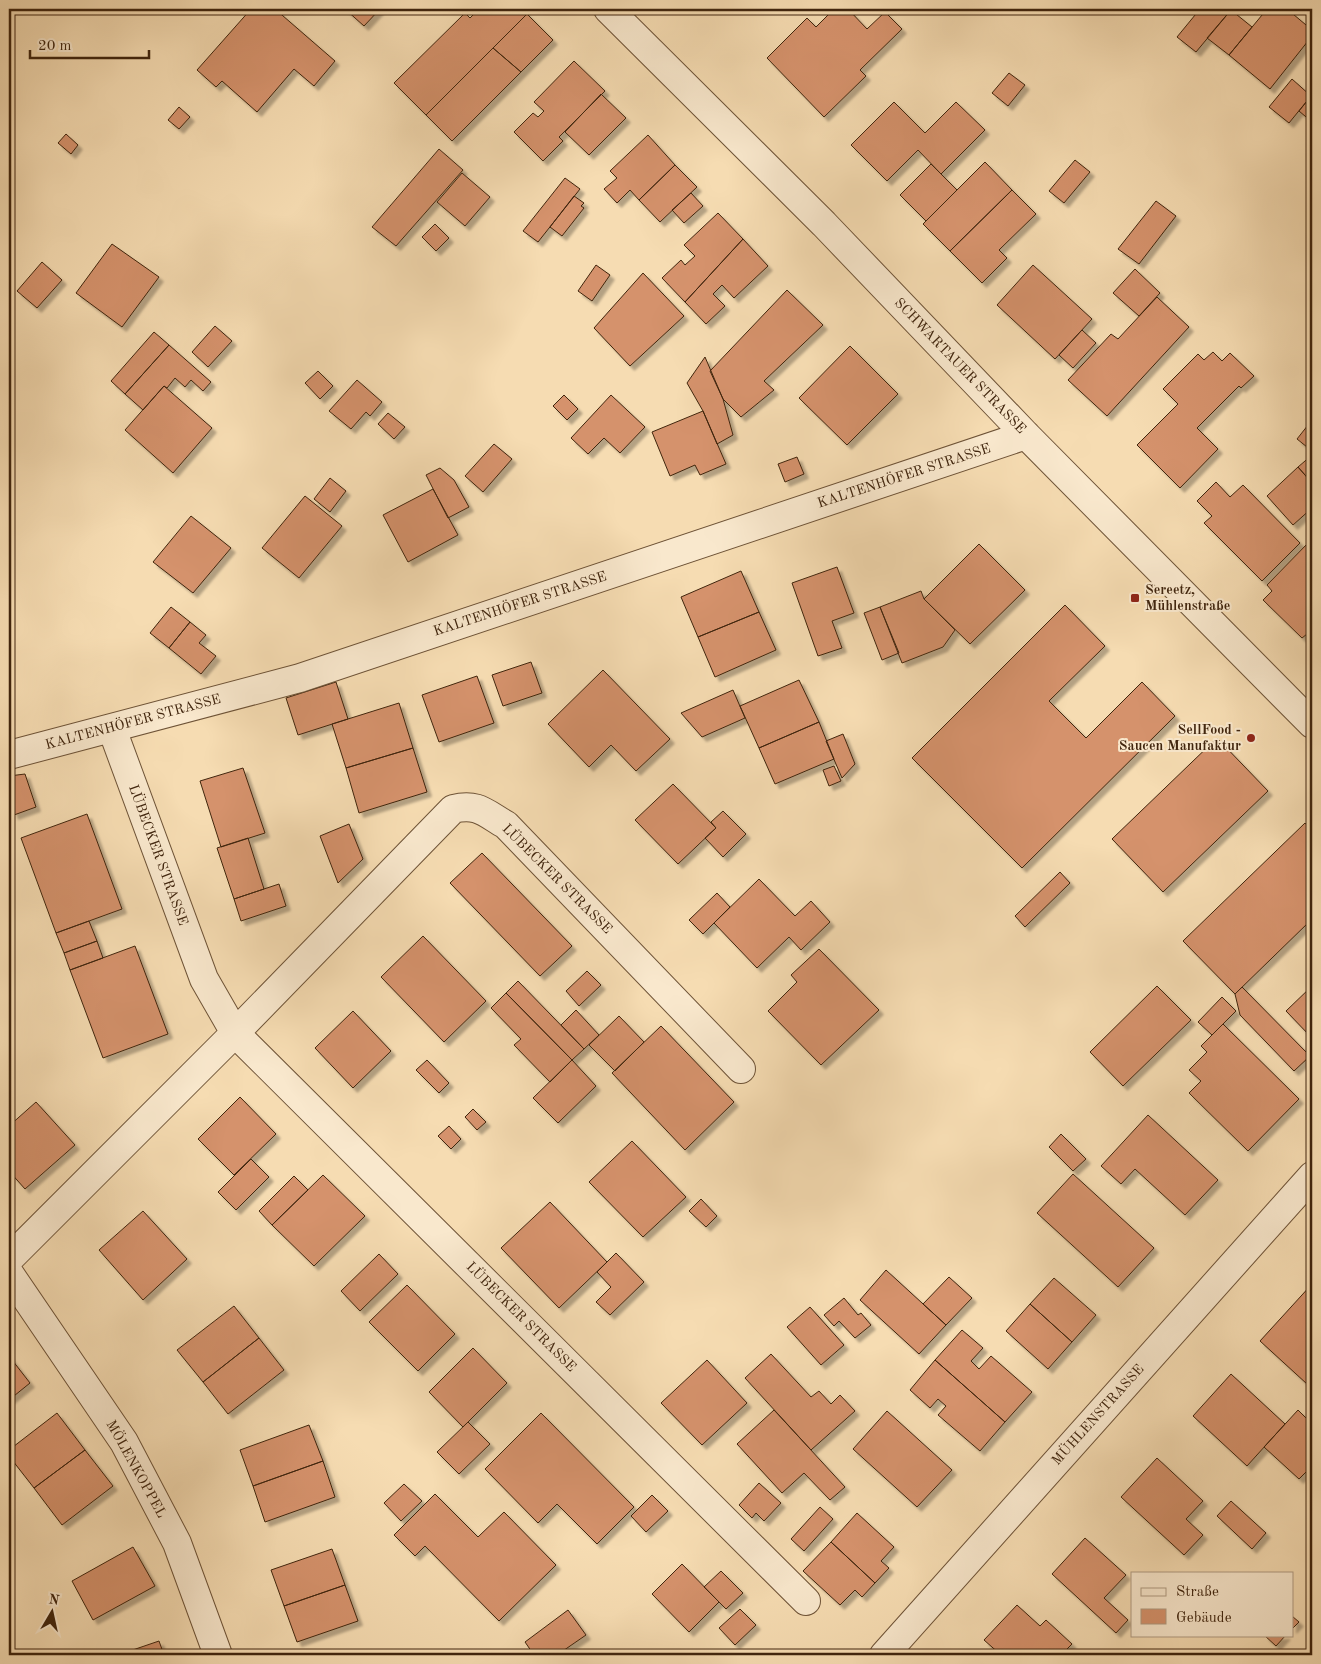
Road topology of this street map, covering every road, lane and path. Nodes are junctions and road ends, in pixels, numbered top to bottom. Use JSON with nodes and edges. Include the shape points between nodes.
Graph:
{"nodes":[{"id":1,"x":608,"y":9,"type":"edge"},
{"id":2,"x":1026,"y":435,"type":"junction"},
{"id":3,"x":1312,"y":724,"type":"edge"},
{"id":4,"x":112,"y":729,"type":"junction"},
{"id":5,"x":9,"y":755,"type":"edge"},
{"id":6,"x":235,"y":1032,"type":"junction"},
{"id":7,"x":741,"y":1069,"type":"dead end"},
{"id":8,"x":1312,"y":1176,"type":"edge"},
{"id":9,"x":9,"y":1259,"type":"edge"},
{"id":10,"x":9,"y":1273,"type":"edge"},
{"id":11,"x":806,"y":1601,"type":"dead end"},
{"id":12,"x":218,"y":1655,"type":"edge"},
{"id":13,"x":884,"y":1655,"type":"edge"}],
"edges":[{"from":1,"to":2,"type":"street","name":"SCHWARTAUER STRASSE","via":[[824,224]]},
{"from":2,"to":3,"type":"street","name":"SCHWARTAUER STRASSE"},
{"from":2,"to":4,"type":"street","name":"KALTENHÖFER STRASSE","via":[[300,678]]},
{"from":4,"to":5,"type":"street","name":"KALTENHÖFER STRASSE"},
{"from":4,"to":6,"type":"street","name":"LÜBECKER STRASSE","via":[[204,979]]},
{"from":6,"to":7,"type":"street","name":"LÜBECKER STRASSE","via":[[453,809],[467,806],[481,810],[506,825]]},
{"from":6,"to":9,"type":"street"},
{"from":6,"to":11,"type":"street","name":"LÜBECKER STRASSE"},
{"from":8,"to":13,"type":"street","name":"MÜHLENSTRASSE"},
{"from":10,"to":12,"type":"street","name":"MÖLENKOPPEL","via":[[124,1442],[177,1543]]}]}
